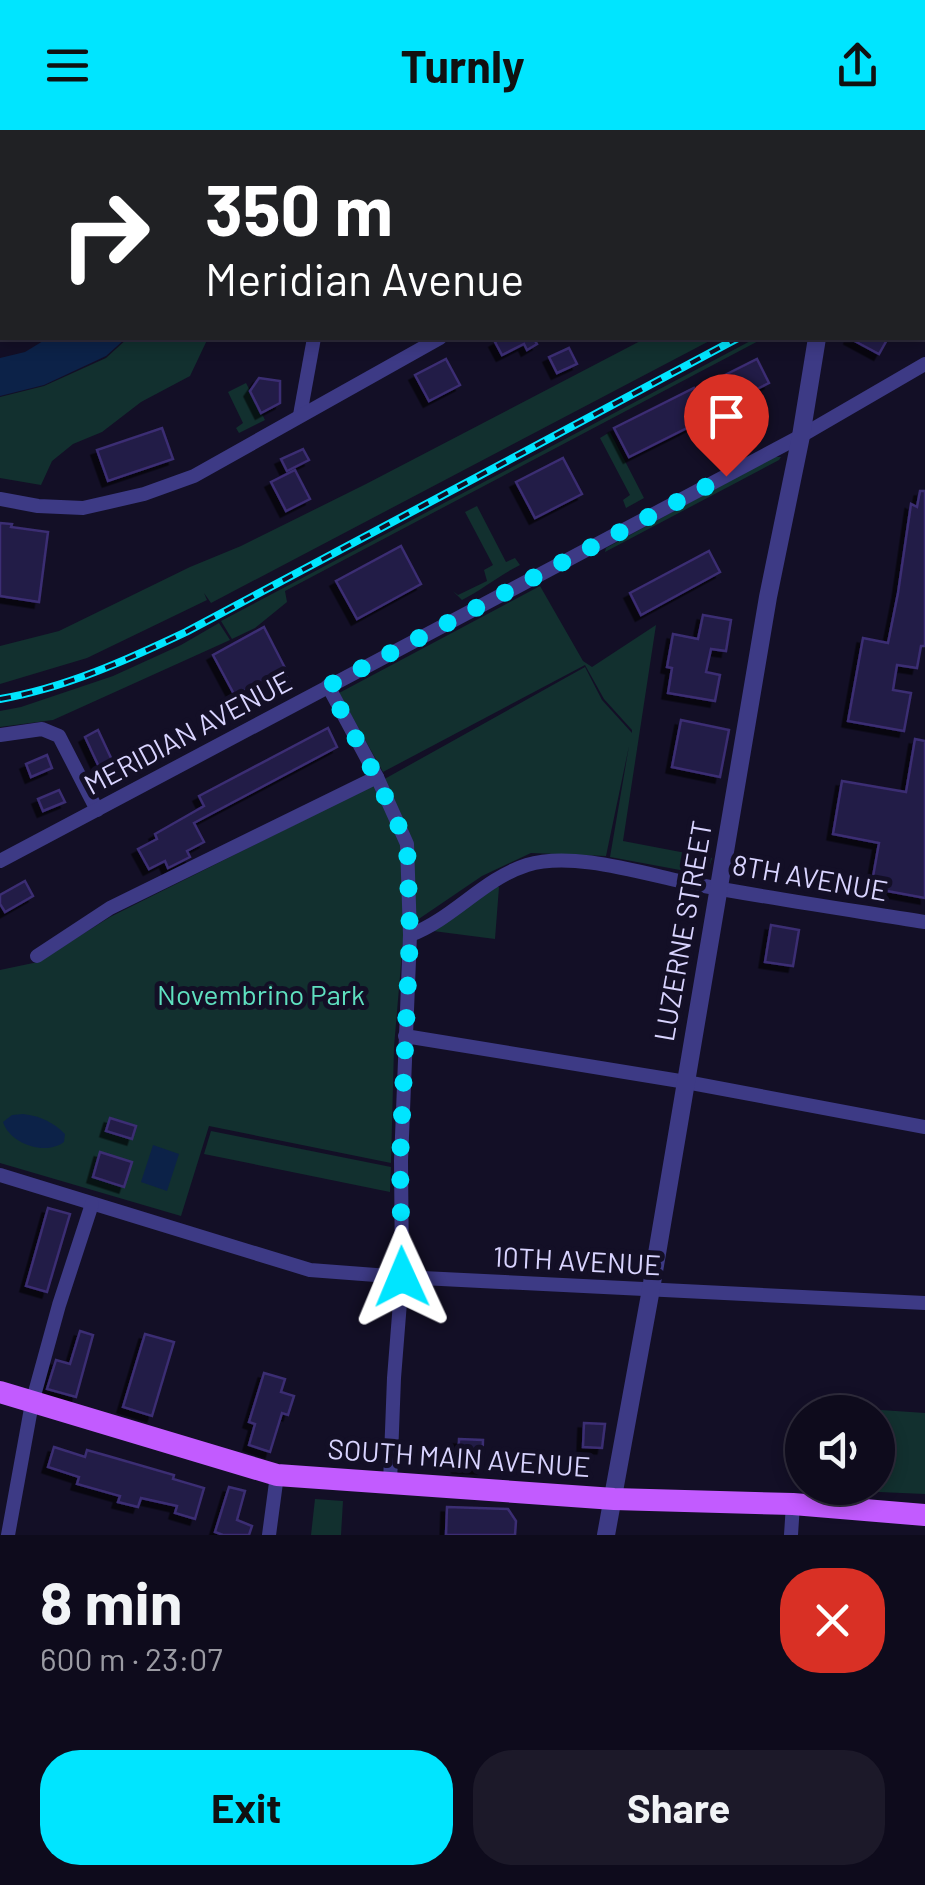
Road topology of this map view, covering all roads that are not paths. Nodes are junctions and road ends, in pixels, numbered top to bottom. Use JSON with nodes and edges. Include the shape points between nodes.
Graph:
{"nodes":[{"id":1,"x":314,"y":340,"type":"edge"},
{"id":2,"x":436,"y":340,"type":"edge"},
{"id":3,"x":817,"y":340,"type":"edge"},
{"id":4,"x":925,"y":364,"type":"edge"},
{"id":5,"x":300,"y":415,"type":"junction"},
{"id":6,"x":801,"y":436,"type":"junction"},
{"id":7,"x":0,"y":499,"type":"edge"},
{"id":8,"x":328,"y":686,"type":"junction"},
{"id":9,"x":0,"y":735,"type":"edge"},
{"id":10,"x":376,"y":777,"type":"junction"},
{"id":11,"x":97,"y":810,"type":"junction"},
{"id":12,"x":1,"y":861,"type":"edge"},
{"id":13,"x":719,"y":888,"type":"junction"},
{"id":14,"x":925,"y":922,"type":"edge"},
{"id":15,"x":410,"y":935,"type":"junction"},
{"id":16,"x":37,"y":956,"type":"dead end"},
{"id":17,"x":405,"y":1036,"type":"junction"},
{"id":18,"x":686,"y":1082,"type":"junction"},
{"id":19,"x":925,"y":1127,"type":"edge"},
{"id":20,"x":0,"y":1175,"type":"edge"},
{"id":21,"x":92,"y":1204,"type":"junction"},
{"id":22,"x":402,"y":1277,"type":"junction"},
{"id":23,"x":651,"y":1289,"type":"junction"},
{"id":24,"x":925,"y":1303,"type":"edge"},
{"id":25,"x":0,"y":1392,"type":"edge"},
{"id":26,"x":32,"y":1402,"type":"junction"},
{"id":27,"x":278,"y":1476,"type":"junction"},
{"id":28,"x":390,"y":1483,"type":"junction"},
{"id":29,"x":614,"y":1500,"type":"junction"},
{"id":30,"x":785,"y":1504,"type":"edge"},
{"id":31,"x":793,"y":1505,"type":"edge"},
{"id":32,"x":805,"y":1505,"type":"edge"},
{"id":33,"x":925,"y":1515,"type":"edge"},
{"id":34,"x":8,"y":1535,"type":"edge"},
{"id":35,"x":270,"y":1535,"type":"edge"},
{"id":36,"x":606,"y":1535,"type":"edge"},
{"id":37,"x":791,"y":1535,"type":"edge"}],
"edges":[{"from":1,"to":5,"type":"street"},
{"from":2,"to":5,"type":"street"},
{"from":3,"to":6,"type":"street","name":"LUZERNE STREET"},
{"from":4,"to":6,"type":"street","name":"MERIDIAN AVENUE"},
{"from":5,"to":7,"type":"street","via":[[194,476],[144,494],[83,508]]},
{"from":6,"to":8,"type":"street","name":"MERIDIAN AVENUE"},
{"from":6,"to":13,"type":"street","name":"LUZERNE STREET"},
{"from":8,"to":10,"type":"street"},
{"from":8,"to":11,"type":"street","name":"MERIDIAN AVENUE"},
{"from":9,"to":11,"type":"street","via":[[42,729],[59,736]]},
{"from":10,"to":15,"type":"street","via":[[407,844]]},
{"from":10,"to":16,"type":"street","via":[[110,908]]},
{"from":11,"to":12,"type":"street","name":"MERIDIAN AVENUE"},
{"from":13,"to":14,"type":"street","name":"8TH AVENUE"},
{"from":13,"to":15,"type":"street","name":"8TH AVENUE","via":[[578,860],[531,864]]},
{"from":13,"to":18,"type":"street","name":"LUZERNE STREET"},
{"from":15,"to":17,"type":"street"},
{"from":17,"to":18,"type":"street"},
{"from":17,"to":22,"type":"street"},
{"from":18,"to":19,"type":"street"},
{"from":18,"to":23,"type":"street","name":"LUZERNE STREET"},
{"from":20,"to":21,"type":"street","name":"10TH AVENUE"},
{"from":21,"to":22,"type":"street","name":"10TH AVENUE","via":[[310,1270]]},
{"from":21,"to":26,"type":"street"},
{"from":22,"to":23,"type":"street","name":"10TH AVENUE"},
{"from":22,"to":28,"type":"street"},
{"from":23,"to":24,"type":"street","name":"10TH AVENUE"},
{"from":23,"to":29,"type":"street","name":"LUZERNE STREET"},
{"from":25,"to":26,"type":"main road","name":"SOUTH MAIN AVENUE"},
{"from":26,"to":27,"type":"main road","name":"SOUTH MAIN AVENUE"},
{"from":26,"to":34,"type":"street"},
{"from":27,"to":28,"type":"main road","name":"SOUTH MAIN AVENUE"},
{"from":27,"to":35,"type":"street"},
{"from":28,"to":29,"type":"main road","name":"SOUTH MAIN AVENUE"},
{"from":29,"to":30,"type":"main road","name":"SOUTH MAIN AVENUE"},
{"from":29,"to":36,"type":"street","name":"LUZERNE STREET"},
{"from":31,"to":37,"type":"street"},
{"from":32,"to":33,"type":"main road","name":"SOUTH MAIN AVENUE"}]}
